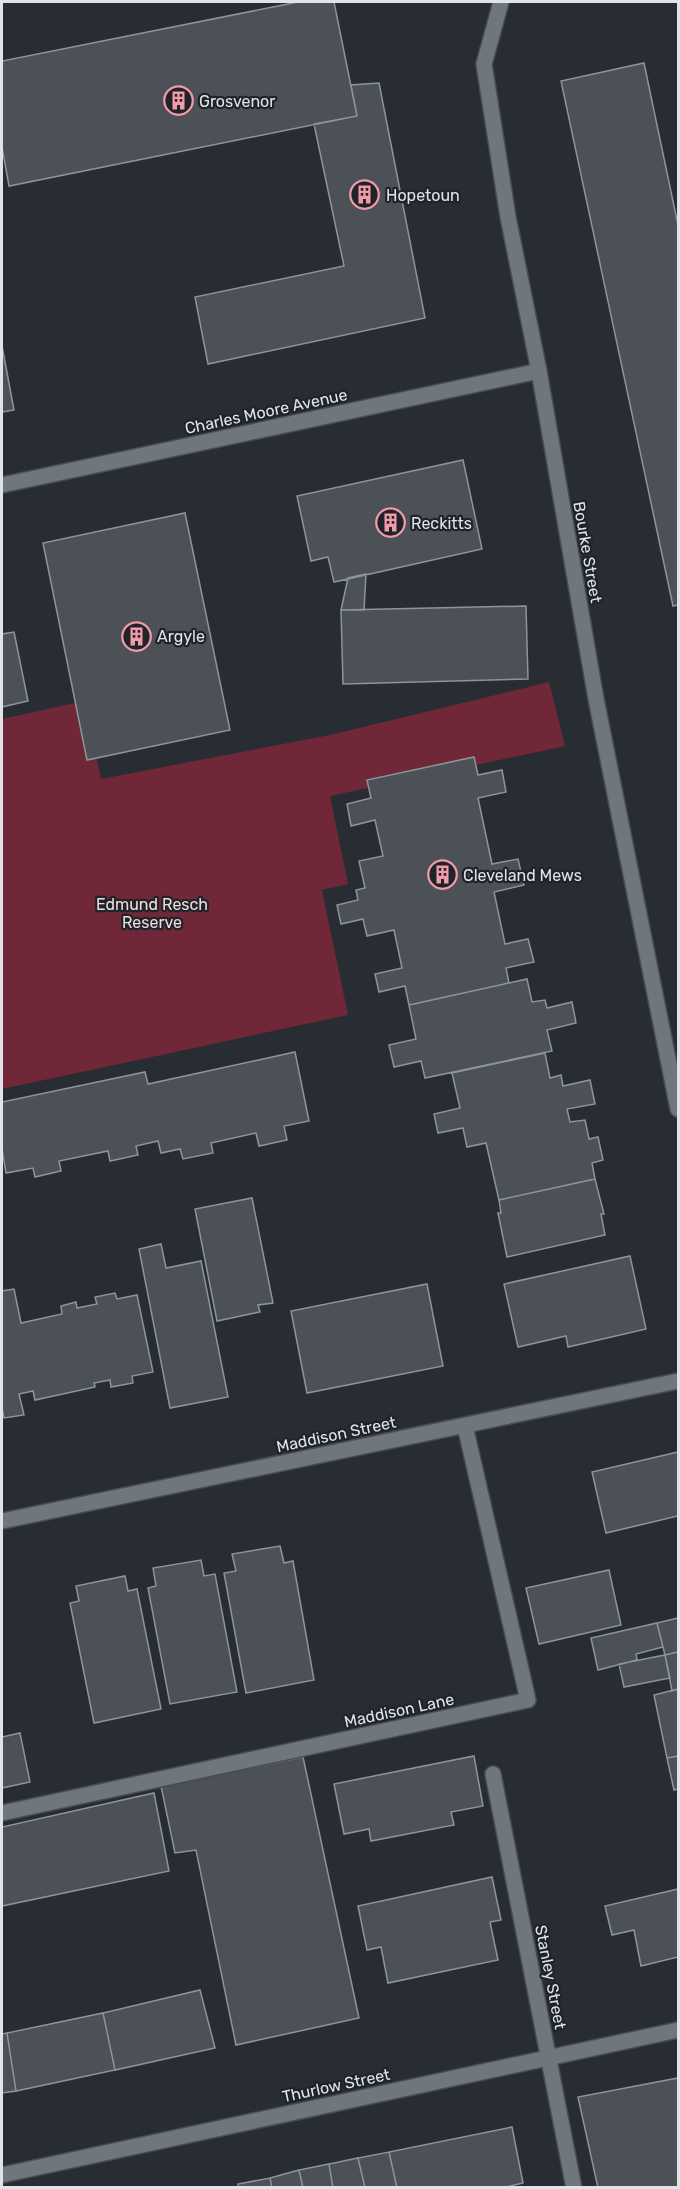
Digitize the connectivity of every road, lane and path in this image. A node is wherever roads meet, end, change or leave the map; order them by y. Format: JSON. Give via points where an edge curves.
{"nodes":[{"id":1,"x":501,"y":2,"type":"edge"},
{"id":2,"x":538,"y":371,"type":"junction"},
{"id":3,"x":2,"y":485,"type":"edge"},
{"id":4,"x":678,"y":1109,"type":"edge"},
{"id":5,"x":678,"y":1381,"type":"edge"},
{"id":6,"x":465,"y":1426,"type":"junction"},
{"id":7,"x":2,"y":1521,"type":"edge"},
{"id":8,"x":493,"y":1774,"type":"dead end"},
{"id":9,"x":2,"y":1813,"type":"edge"},
{"id":10,"x":678,"y":2030,"type":"edge"},
{"id":11,"x":548,"y":2058,"type":"junction"},
{"id":12,"x":2,"y":2175,"type":"edge"},
{"id":13,"x":574,"y":2187,"type":"edge"}],
"edges":[{"from":1,"to":2,"type":"street","name":"Bourke Street","via":[[484,64]]},
{"from":2,"to":3,"type":"street","name":"Charles Moore Avenue"},
{"from":2,"to":4,"type":"street","name":"Bourke Street","via":[[596,699]]},
{"from":5,"to":6,"type":"street","name":"Maddison Street"},
{"from":6,"to":7,"type":"street","name":"Maddison Street"},
{"from":6,"to":9,"type":"street","name":"Maddison Lane","via":[[528,1700]]},
{"from":8,"to":11,"type":"street","name":"Stanley Street"},
{"from":10,"to":11,"type":"street","name":"Thurlow Street"},
{"from":11,"to":12,"type":"street","name":"Thurlow Street"},
{"from":11,"to":13,"type":"street","name":"Stanley Street"}]}
